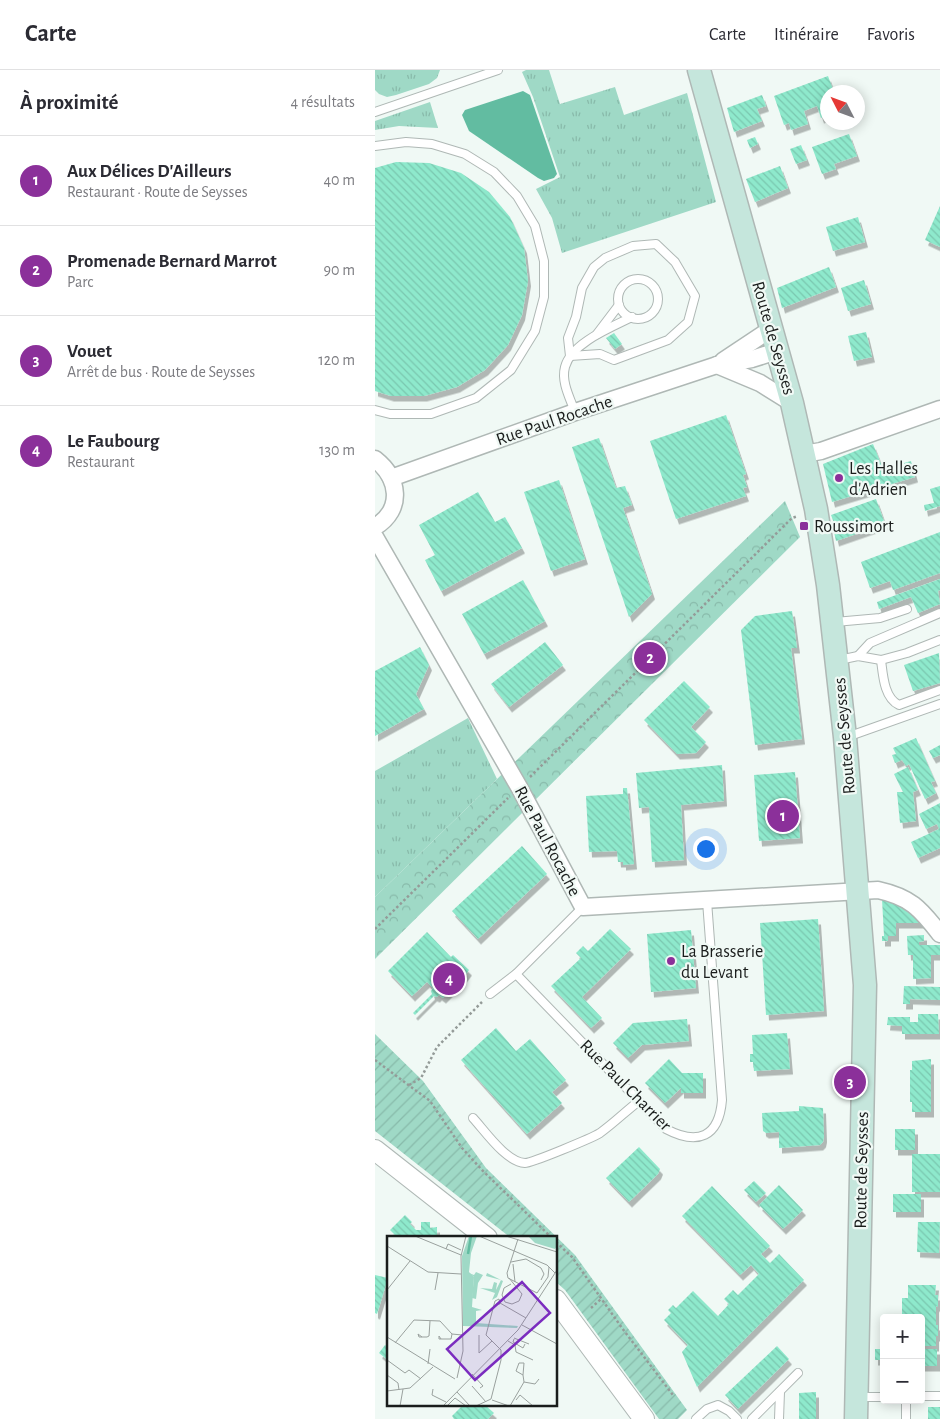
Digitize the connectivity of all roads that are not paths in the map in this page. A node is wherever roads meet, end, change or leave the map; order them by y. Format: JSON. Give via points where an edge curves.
{"nodes":[{"id":1,"x":498,"y":70,"type":"edge"},
{"id":2,"x":699,"y":70,"type":"edge"},
{"id":3,"x":375,"y":112,"type":"edge"},
{"id":4,"x":375,"y":146,"type":"edge"},
{"id":5,"x":619,"y":304,"type":"junction"},
{"id":6,"x":632,"y":317,"type":"junction"},
{"id":7,"x":771,"y":329,"type":"junction"},
{"id":8,"x":596,"y":335,"type":"junction"},
{"id":9,"x":777,"y":351,"type":"junction"},
{"id":10,"x":570,"y":356,"type":"junction"},
{"id":11,"x":717,"y":365,"type":"junction"},
{"id":12,"x":791,"y":403,"type":"junction"},
{"id":13,"x":940,"y":409,"type":"edge"},
{"id":14,"x":375,"y":410,"type":"edge"},
{"id":15,"x":575,"y":412,"type":"junction"},
{"id":16,"x":804,"y":454,"type":"junction"},
{"id":17,"x":375,"y":459,"type":"edge"},
{"id":18,"x":391,"y":478,"type":"junction"},
{"id":19,"x":375,"y":527,"type":"edge"},
{"id":20,"x":375,"y":537,"type":"edge"},
{"id":21,"x":907,"y":609,"type":"dead end"},
{"id":22,"x":940,"y":614,"type":"edge"},
{"id":23,"x":833,"y":623,"type":"junction"},
{"id":24,"x":940,"y":640,"type":"edge"},
{"id":25,"x":848,"y":658,"type":"junction"},
{"id":26,"x":881,"y":660,"type":"junction"},
{"id":27,"x":940,"y":690,"type":"edge"},
{"id":28,"x":940,"y":704,"type":"edge"},
{"id":29,"x":845,"y":737,"type":"junction"},
{"id":30,"x":858,"y":891,"type":"junction"},
{"id":31,"x":707,"y":900,"type":"junction"},
{"id":32,"x":583,"y":907,"type":"junction"},
{"id":33,"x":939,"y":931,"type":"edge"},
{"id":34,"x":516,"y":974,"type":"junction"},
{"id":35,"x":490,"y":994,"type":"road end"},
{"id":36,"x":639,"y":1101,"type":"junction"},
{"id":37,"x":473,"y":1118,"type":"dead end"},
{"id":38,"x":375,"y":1150,"type":"edge"},
{"id":39,"x":484,"y":1236,"type":"edge"},
{"id":40,"x":557,"y":1301,"type":"edge"},
{"id":41,"x":798,"y":1373,"type":"dead end"},
{"id":42,"x":780,"y":1392,"type":"junction"},
{"id":43,"x":925,"y":1396,"type":"edge"},
{"id":44,"x":940,"y":1396,"type":"edge"},
{"id":45,"x":880,"y":1399,"type":"edge"},
{"id":46,"x":906,"y":1404,"type":"edge"},
{"id":47,"x":856,"y":1408,"type":"edge"},
{"id":48,"x":644,"y":1419,"type":"edge"},
{"id":49,"x":696,"y":1419,"type":"edge"},
{"id":50,"x":737,"y":1419,"type":"edge"},
{"id":51,"x":751,"y":1419,"type":"edge"},
{"id":52,"x":779,"y":1419,"type":"edge"},
{"id":53,"x":906,"y":1419,"type":"edge"}],
"edges":[{"from":1,"to":3,"type":"lane"},
{"from":2,"to":7,"type":"main road","name":"Route de Seysses"},
{"from":4,"to":14,"type":"lane","via":[[406,142],[432,144],[465,154],[494,172],[517,196],[535,226],[544,261],[544,297],[535,331],[511,370],[476,398],[431,414],[390,414]]},
{"from":5,"to":6,"type":"lane","via":[[622,311]]},
{"from":5,"to":6,"type":"lane","via":[[619,291],[628,281],[642,279],[653,286],[657,299],[652,312],[640,318]]},
{"from":5,"to":8,"type":"lane"},
{"from":6,"to":8,"type":"lane"},
{"from":7,"to":9,"type":"main road","name":"Route de Seysses"},
{"from":7,"to":11,"type":"street","name":"Rue Paul Rocache"},
{"from":8,"to":10,"type":"lane"},
{"from":9,"to":11,"type":"street","name":"Rue Paul Rocache"},
{"from":9,"to":12,"type":"main road","name":"Route de Seysses"},
{"from":10,"to":10,"type":"lane","via":[[600,354],[614,360],[668,340],[688,322],[695,296],[675,262],[656,244],[633,246],[605,258],[594,267],[582,288],[568,338]]},
{"from":10,"to":15,"type":"lane","via":[[564,380]]},
{"from":11,"to":12,"type":"street","via":[[759,382]]},
{"from":11,"to":15,"type":"street","name":"Rue Paul Rocache"},
{"from":12,"to":16,"type":"main road","name":"Route de Seysses"},
{"from":13,"to":16,"type":"street"},
{"from":15,"to":18,"type":"street","name":"Rue Paul Rocache"},
{"from":16,"to":23,"type":"main road","name":"Route de Seysses","via":[[823,545]]},
{"from":17,"to":18,"type":"street"},
{"from":18,"to":19,"type":"street","via":[[395,498],[391,512]]},
{"from":20,"to":32,"type":"street","name":"Rue Paul Rocache","via":[[519,787]]},
{"from":21,"to":23,"type":"lane","via":[[880,618]]},
{"from":22,"to":25,"type":"lane","via":[[870,643]]},
{"from":23,"to":25,"type":"main road","name":"Route de Seysses"},
{"from":24,"to":26,"type":"lane"},
{"from":25,"to":26,"type":"lane"},
{"from":25,"to":29,"type":"main road","name":"Route de Seysses"},
{"from":26,"to":27,"type":"lane","via":[[886,689],[893,703],[899,706]]},
{"from":28,"to":29,"type":"lane"},
{"from":29,"to":30,"type":"main road","name":"Route de Seysses"},
{"from":30,"to":31,"type":"street","name":"Rue Paul Rocache"},
{"from":30,"to":33,"type":"street","name":"Rue Paul Rocache","via":[[877,890],[903,897]]},
{"from":30,"to":47,"type":"main road","name":"Route de Seysses","via":[[865,985]]},
{"from":31,"to":32,"type":"street","name":"Rue Paul Rocache"},
{"from":31,"to":36,"type":"lane","name":"Rue Paul Charrier","via":[[721,1113],[706,1134],[693,1139],[680,1137],[666,1129]]},
{"from":32,"to":34,"type":"lane"},
{"from":34,"to":35,"type":"lane"},
{"from":34,"to":36,"type":"lane","name":"Rue Paul Charrier"},
{"from":36,"to":37,"type":"lane","via":[[599,1134],[525,1163],[501,1150]]},
{"from":38,"to":39,"type":"street"},
{"from":40,"to":48,"type":"street"},
{"from":41,"to":42,"type":"lane"},
{"from":42,"to":51,"type":"lane"},
{"from":42,"to":52,"type":"lane"},
{"from":43,"to":44,"type":"lane"},
{"from":45,"to":47,"type":"lane"},
{"from":46,"to":53,"type":"lane"},
{"from":49,"to":50,"type":"lane","via":[[707,1409],[718,1405]]}]}
